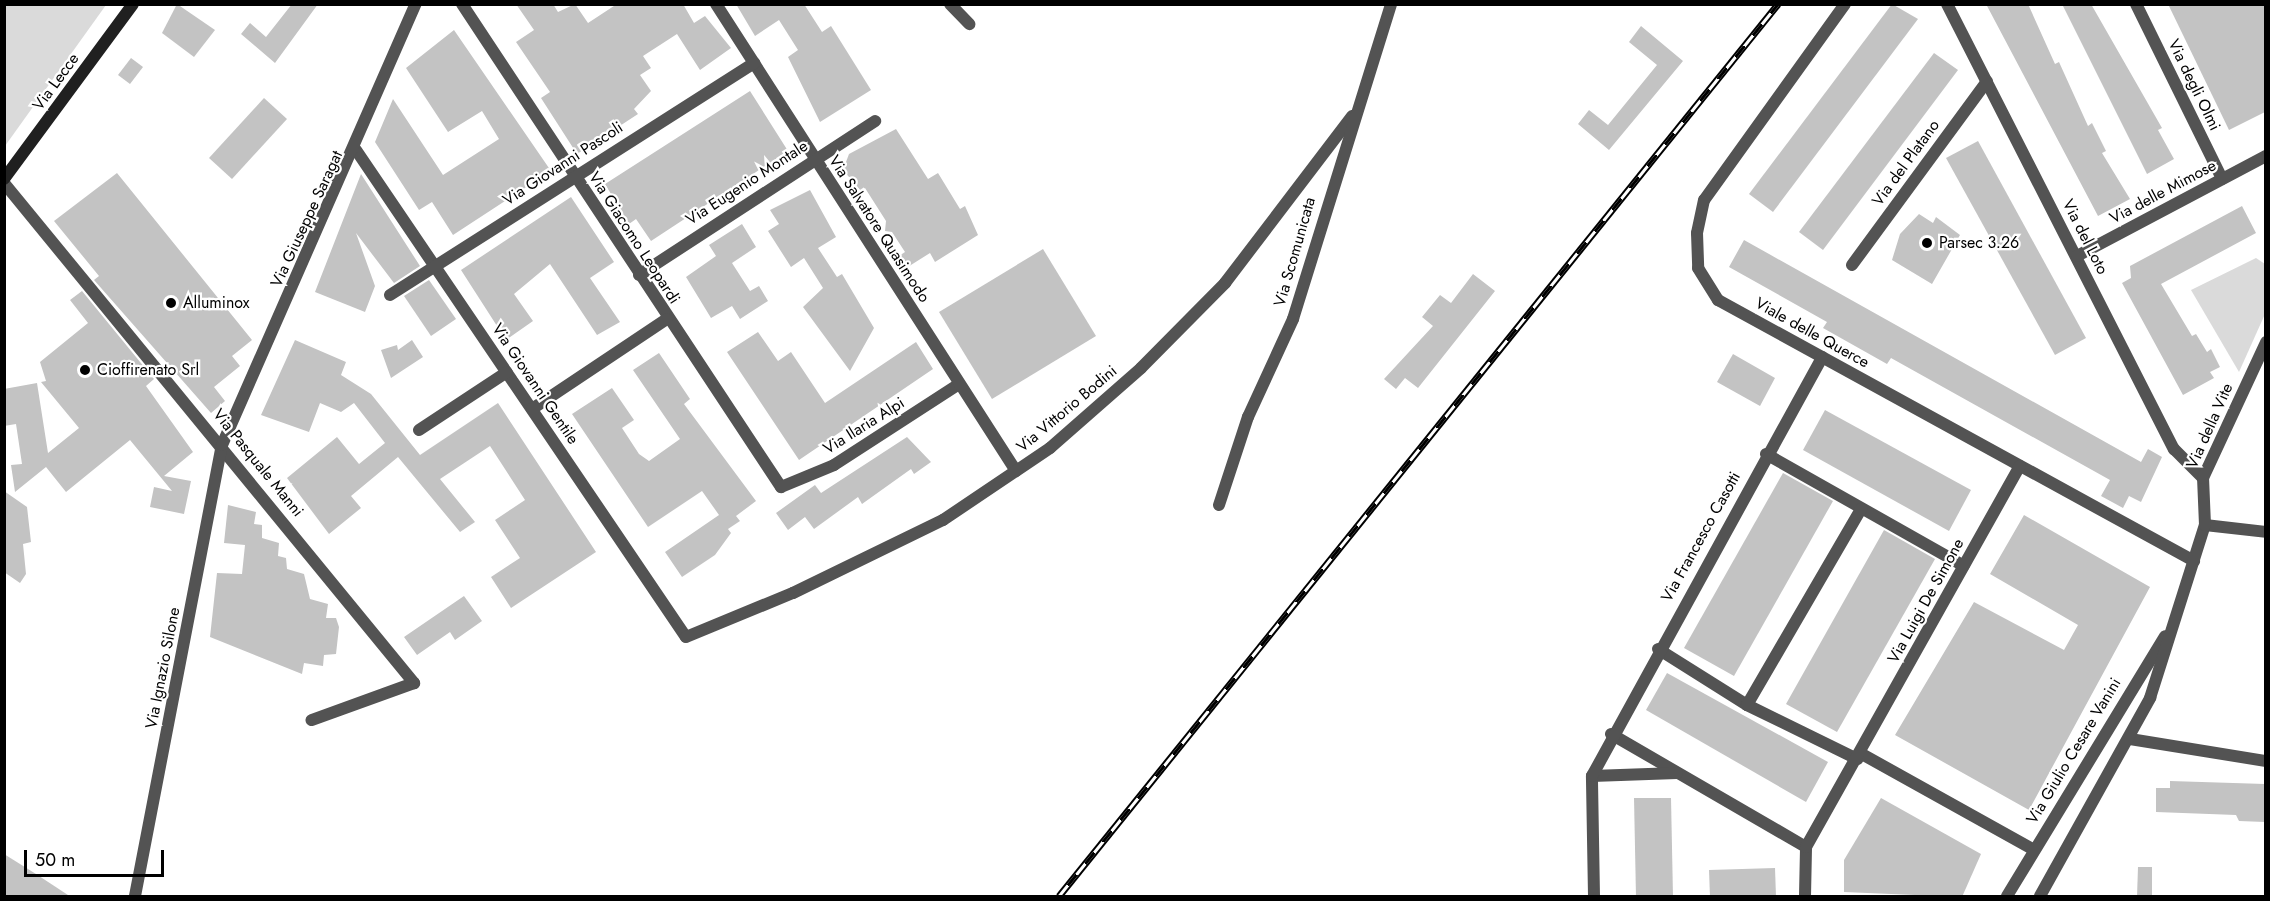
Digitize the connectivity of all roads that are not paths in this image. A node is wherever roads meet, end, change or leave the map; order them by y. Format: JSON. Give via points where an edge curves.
{"nodes":[{"id":1,"x":133,"y":4,"type":"edge"},
{"id":2,"x":416,"y":4,"type":"edge"},
{"id":3,"x":462,"y":4,"type":"edge"},
{"id":4,"x":716,"y":4,"type":"edge"},
{"id":5,"x":950,"y":4,"type":"edge"},
{"id":6,"x":1391,"y":4,"type":"edge"},
{"id":7,"x":1845,"y":4,"type":"edge"},
{"id":8,"x":1947,"y":4,"type":"edge"},
{"id":9,"x":2136,"y":4,"type":"edge"},
{"id":10,"x":969,"y":24,"type":"dead end"},
{"id":11,"x":754,"y":63,"type":"junction"},
{"id":12,"x":1987,"y":81,"type":"junction"},
{"id":13,"x":1353,"y":116,"type":"junction"},
{"id":14,"x":875,"y":121,"type":"dead end"},
{"id":15,"x":356,"y":150,"type":"junction"},
{"id":16,"x":2265,"y":156,"type":"edge"},
{"id":17,"x":814,"y":159,"type":"junction"},
{"id":18,"x":574,"y":176,"type":"junction"},
{"id":19,"x":2222,"y":179,"type":"junction"},
{"id":20,"x":4,"y":181,"type":"edge"},
{"id":21,"x":2077,"y":256,"type":"junction"},
{"id":22,"x":1852,"y":265,"type":"dead end"},
{"id":23,"x":436,"y":268,"type":"junction"},
{"id":24,"x":639,"y":275,"type":"junction"},
{"id":25,"x":390,"y":295,"type":"dead end"},
{"id":26,"x":667,"y":319,"type":"junction"},
{"id":27,"x":2265,"y":342,"type":"edge"},
{"id":28,"x":1822,"y":357,"type":"junction"},
{"id":29,"x":507,"y":372,"type":"junction"},
{"id":30,"x":959,"y":384,"type":"junction"},
{"id":31,"x":532,"y":409,"type":"junction"},
{"id":32,"x":419,"y":430,"type":"dead end"},
{"id":33,"x":222,"y":445,"type":"junction"},
{"id":34,"x":1766,"y":454,"type":"junction"},
{"id":35,"x":2019,"y":466,"type":"junction"},
{"id":36,"x":1016,"y":471,"type":"junction"},
{"id":37,"x":2203,"y":478,"type":"junction"},
{"id":38,"x":782,"y":487,"type":"joint"},
{"id":39,"x":1219,"y":505,"type":"dead end"},
{"id":40,"x":1861,"y":509,"type":"junction"},
{"id":41,"x":2205,"y":525,"type":"junction"},
{"id":42,"x":2265,"y":532,"type":"edge"},
{"id":43,"x":2194,"y":561,"type":"junction"},
{"id":44,"x":1964,"y":566,"type":"junction"},
{"id":45,"x":2173,"y":625,"type":"junction"},
{"id":46,"x":686,"y":637,"type":"joint"},
{"id":47,"x":1658,"y":649,"type":"junction"},
{"id":48,"x":1747,"y":705,"type":"junction"},
{"id":49,"x":312,"y":720,"type":"dead end"},
{"id":50,"x":1611,"y":734,"type":"junction"},
{"id":51,"x":2130,"y":740,"type":"junction"},
{"id":52,"x":1859,"y":756,"type":"junction"},
{"id":53,"x":2265,"y":761,"type":"edge"},
{"id":54,"x":1678,"y":772,"type":"junction"},
{"id":55,"x":1592,"y":776,"type":"junction"},
{"id":56,"x":1806,"y":847,"type":"junction"},
{"id":57,"x":2034,"y":850,"type":"junction"},
{"id":58,"x":135,"y":897,"type":"edge"},
{"id":59,"x":1594,"y":897,"type":"edge"},
{"id":60,"x":1805,"y":897,"type":"edge"},
{"id":61,"x":2007,"y":897,"type":"edge"},
{"id":62,"x":2040,"y":897,"type":"edge"}],
"edges":[{"from":1,"to":20,"type":"main road","name":"Via Lecce"},
{"from":2,"to":15,"type":"street","name":"Via Giuseppe Saragat"},
{"from":3,"to":18,"type":"street","name":"Via Giacomo Leopardi"},
{"from":4,"to":11,"type":"street","name":"Via Salvatore Quasimodo"},
{"from":5,"to":10,"type":"street"},
{"from":6,"to":13,"type":"street","name":"Via Scomunicata"},
{"from":7,"to":28,"type":"street","name":"Viale delle Querce","via":[[1704,200],[1697,233],[1698,268],[1718,300]]},
{"from":8,"to":12,"type":"street","name":"Via del Loto"},
{"from":9,"to":19,"type":"street","name":"Via degli Olmi"},
{"from":11,"to":17,"type":"street","name":"Via Salvatore Quasimodo"},
{"from":11,"to":18,"type":"street","name":"Via Giovanni Pascoli"},
{"from":12,"to":21,"type":"street","name":"Via del Loto"},
{"from":12,"to":22,"type":"street","name":"Via del Platano"},
{"from":13,"to":36,"type":"street","name":"Via Vittorio Bodini","via":[[1225,283],[1141,368]]},
{"from":13,"to":39,"type":"street","name":"Via Scomunicata","via":[[1293,319],[1248,417]]},
{"from":14,"to":17,"type":"street","name":"Via Eugenio Montale"},
{"from":15,"to":23,"type":"street","name":"Via Giovanni Gentile"},
{"from":15,"to":33,"type":"street","name":"Via Giuseppe Saragat"},
{"from":16,"to":19,"type":"street","name":"Via delle Mimose"},
{"from":17,"to":24,"type":"street","name":"Via Eugenio Montale"},
{"from":17,"to":30,"type":"street","name":"Via Salvatore Quasimodo"},
{"from":18,"to":23,"type":"street","name":"Via Giovanni Pascoli"},
{"from":18,"to":24,"type":"street","name":"Via Giacomo Leopardi"},
{"from":19,"to":21,"type":"street","name":"Via delle Mimose"},
{"from":20,"to":33,"type":"street","name":"Via Pasquale Manni"},
{"from":21,"to":37,"type":"street","name":"Via del Loto","via":[[2174,449]]},
{"from":23,"to":25,"type":"street","name":"Via Giovanni Pascoli"},
{"from":23,"to":29,"type":"street","name":"Via Giovanni Gentile"},
{"from":24,"to":26,"type":"street","name":"Via Giacomo Leopardi"},
{"from":26,"to":31,"type":"street"},
{"from":26,"to":38,"type":"street","name":"Via Giacomo Leopardi"},
{"from":27,"to":37,"type":"street","name":"Via della Vite"},
{"from":28,"to":34,"type":"street","name":"Via Francesco Casotti"},
{"from":28,"to":35,"type":"street","name":"Viale delle Querce"},
{"from":29,"to":31,"type":"street","name":"Via Giovanni Gentile"},
{"from":29,"to":32,"type":"street"},
{"from":30,"to":36,"type":"street","name":"Via Salvatore Quasimodo"},
{"from":30,"to":38,"type":"street","name":"Via Ilaria Alpi","via":[[834,465]]},
{"from":31,"to":46,"type":"street","name":"Via Giovanni Gentile"},
{"from":33,"to":49,"type":"street","name":"Via Pasquale Manni","via":[[414,682]]},
{"from":33,"to":58,"type":"street","name":"Via Ignazio Silone"},
{"from":34,"to":40,"type":"street"},
{"from":34,"to":47,"type":"street","name":"Via Francesco Casotti"},
{"from":35,"to":43,"type":"street","name":"Viale delle Querce"},
{"from":35,"to":44,"type":"street","name":"Via Luigi De Simone"},
{"from":36,"to":46,"type":"street","name":"Via Vittorio Bodini","via":[[943,520],[793,593]]},
{"from":37,"to":41,"type":"street","name":"Via della Vite"},
{"from":40,"to":44,"type":"street"},
{"from":40,"to":48,"type":"street"},
{"from":41,"to":42,"type":"street"},
{"from":41,"to":43,"type":"street","name":"Via della Vite"},
{"from":43,"to":45,"type":"street","name":"Via della Vite"},
{"from":44,"to":52,"type":"street","name":"Via Luigi De Simone"},
{"from":45,"to":51,"type":"street"},
{"from":45,"to":57,"type":"street","name":"Via Giulio Cesare Vanini"},
{"from":47,"to":48,"type":"street"},
{"from":47,"to":50,"type":"street","name":"Via Francesco Casotti"},
{"from":48,"to":52,"type":"street"},
{"from":50,"to":54,"type":"street"},
{"from":50,"to":55,"type":"street","name":"Via Francesco Casotti"},
{"from":51,"to":53,"type":"street"},
{"from":51,"to":62,"type":"street"},
{"from":52,"to":56,"type":"street","name":"Via Luigi De Simone"},
{"from":52,"to":57,"type":"street"},
{"from":54,"to":55,"type":"street"},
{"from":54,"to":56,"type":"street"},
{"from":55,"to":59,"type":"street","name":"Via Francesco Casotti"},
{"from":56,"to":60,"type":"street","name":"Via Luigi De Simone"},
{"from":57,"to":61,"type":"street","name":"Via Giulio Cesare Vanini"}]}
